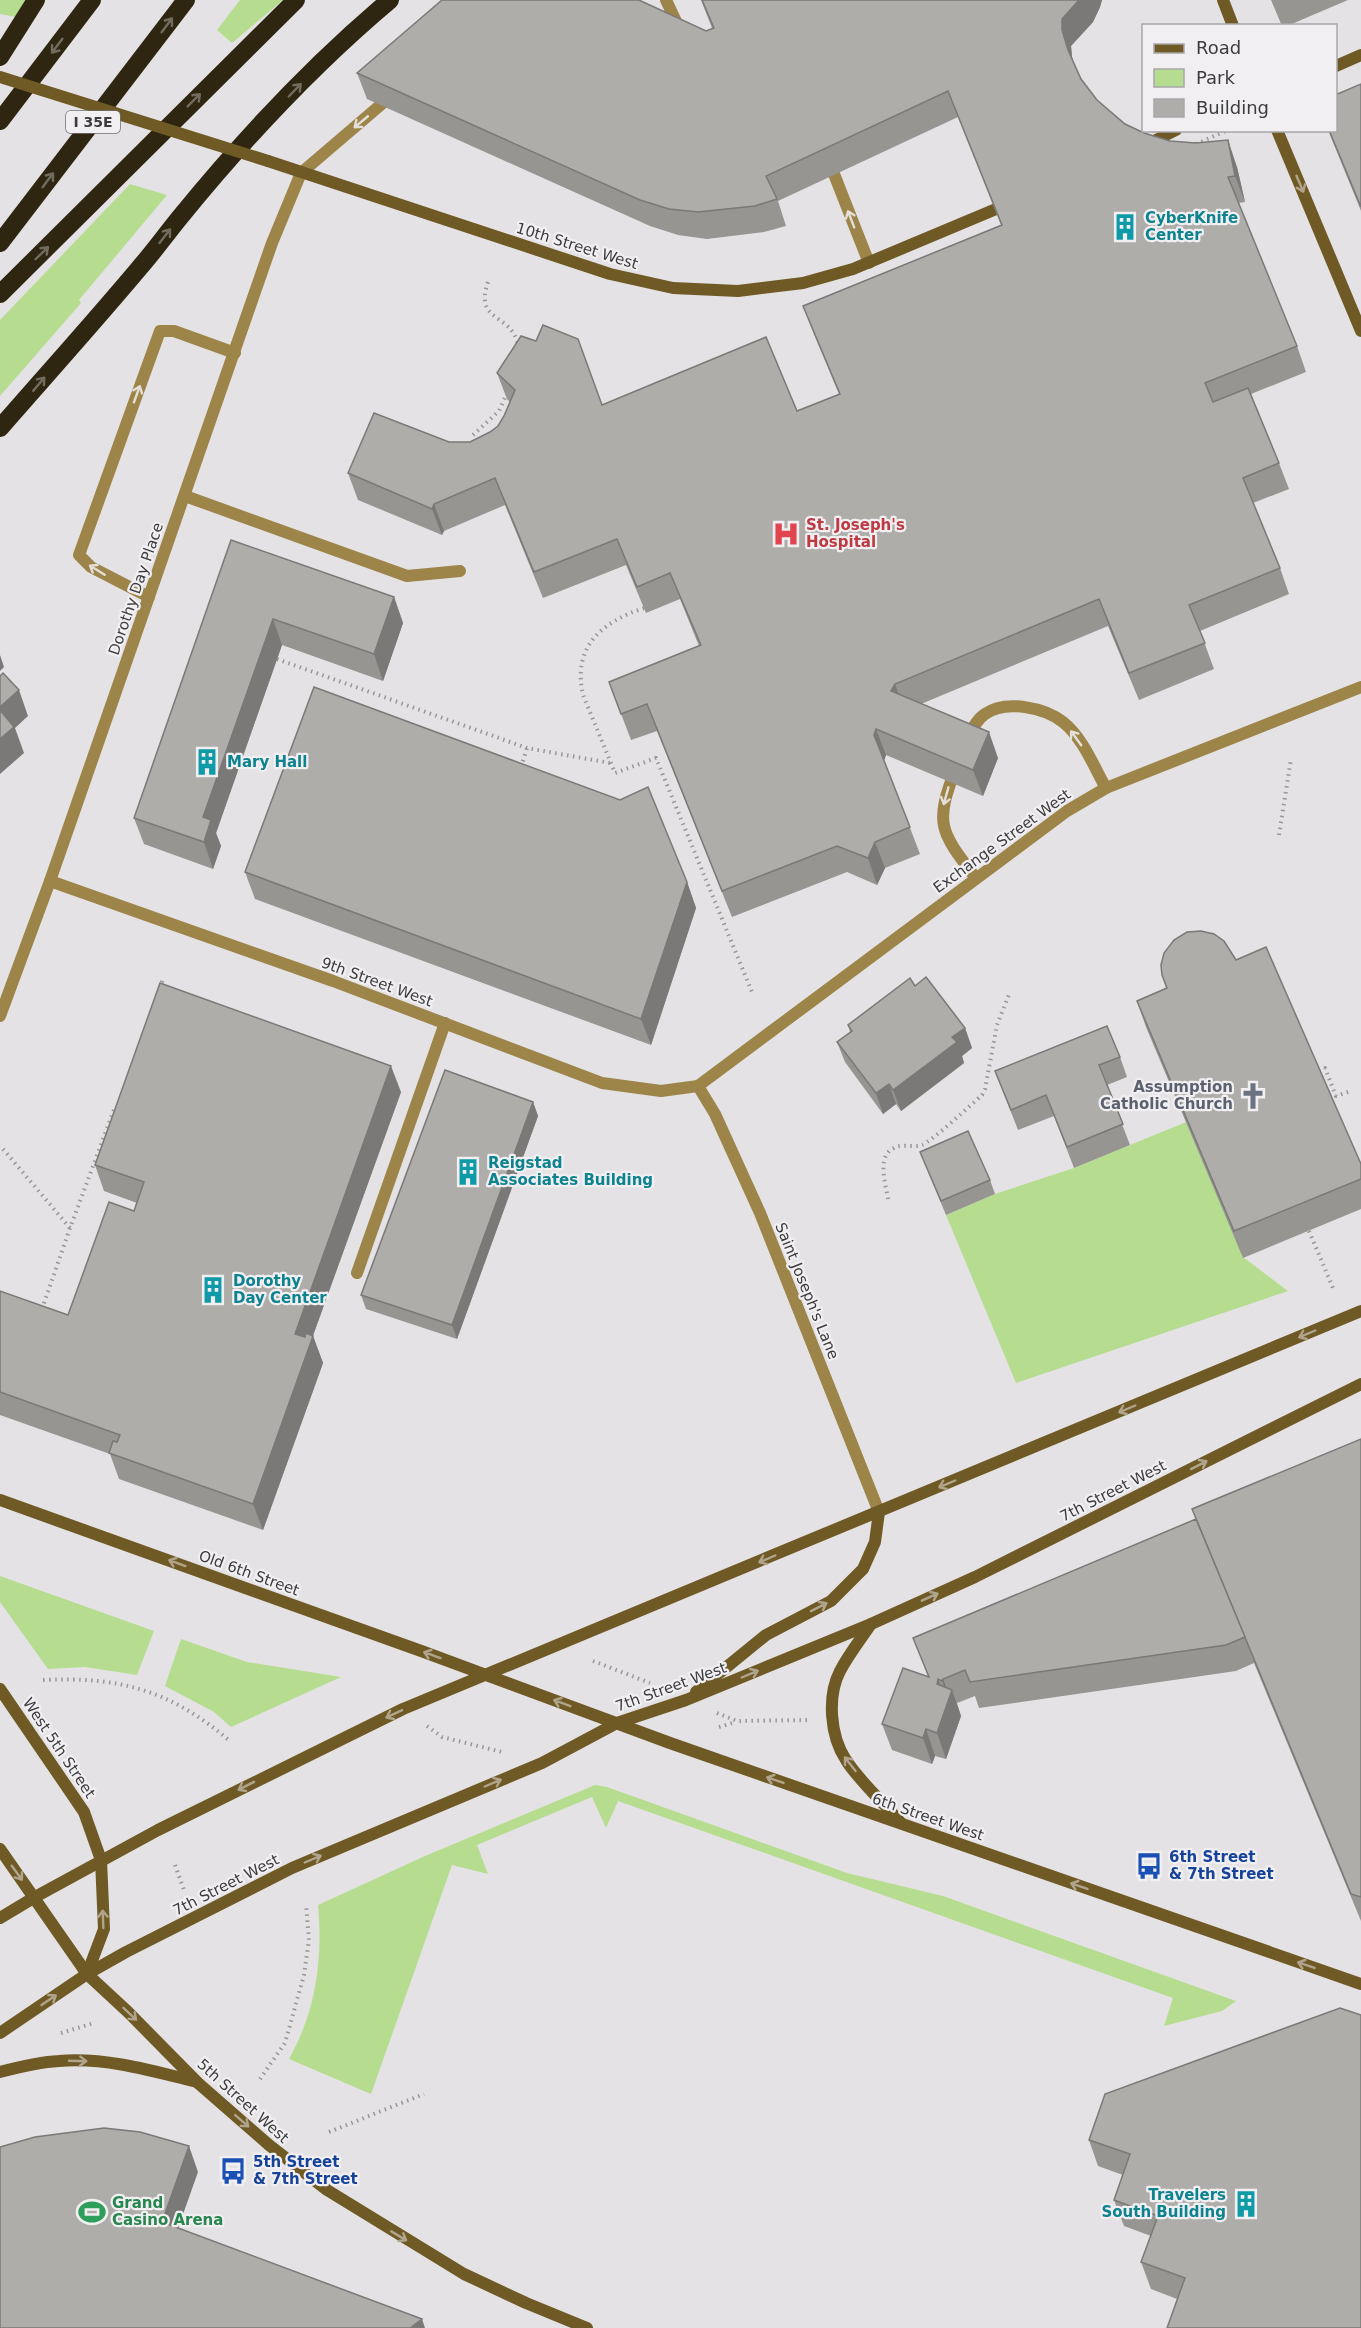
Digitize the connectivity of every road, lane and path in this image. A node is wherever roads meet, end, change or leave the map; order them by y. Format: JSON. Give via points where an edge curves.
{"nodes":[{"id":1,"x":36,"y":0,"type":"edge"},
{"id":2,"x":92,"y":0,"type":"edge"},
{"id":3,"x":186,"y":0,"type":"edge"},
{"id":4,"x":296,"y":0,"type":"edge"},
{"id":5,"x":390,"y":0,"type":"edge"},
{"id":6,"x":666,"y":0,"type":"edge"},
{"id":7,"x":1223,"y":0,"type":"edge"},
{"id":8,"x":1232,"y":24,"type":"edge"},
{"id":9,"x":688,"y":45,"type":"edge"},
{"id":10,"x":1361,"y":55,"type":"edge"},
{"id":11,"x":0,"y":57,"type":"edge"},
{"id":12,"x":1337,"y":65,"type":"edge"},
{"id":13,"x":0,"y":76,"type":"edge"},
{"id":14,"x":398,"y":91,"type":"edge"},
{"id":15,"x":0,"y":122,"type":"edge"},
{"id":16,"x":1172,"y":132,"type":"edge"},
{"id":17,"x":1223,"y":132,"type":"edge"},
{"id":18,"x":1278,"y":132,"type":"edge"},
{"id":19,"x":1195,"y":144,"type":"edge"},
{"id":20,"x":1134,"y":150,"type":"edge"},
{"id":21,"x":301,"y":173,"type":"junction"},
{"id":22,"x":834,"y":174,"type":"edge"},
{"id":23,"x":1017,"y":200,"type":"edge"},
{"id":24,"x":0,"y":243,"type":"edge"},
{"id":25,"x":868,"y":263,"type":"junction"},
{"id":26,"x":488,"y":282,"type":"dead end"},
{"id":27,"x":0,"y":294,"type":"edge"},
{"id":28,"x":1361,"y":331,"type":"edge"},
{"id":29,"x":235,"y":352,"type":"junction"},
{"id":30,"x":520,"y":353,"type":"edge"},
{"id":31,"x":510,"y":385,"type":"edge"},
{"id":32,"x":0,"y":428,"type":"edge"},
{"id":33,"x":473,"y":435,"type":"dead end"},
{"id":34,"x":185,"y":496,"type":"junction"},
{"id":35,"x":460,"y":571,"type":"dead end"},
{"id":36,"x":149,"y":597,"type":"junction"},
{"id":37,"x":644,"y":608,"type":"edge"},
{"id":38,"x":277,"y":659,"type":"dead end"},
{"id":39,"x":1361,"y":687,"type":"edge"},
{"id":40,"x":527,"y":748,"type":"junction"},
{"id":41,"x":1291,"y":759,"type":"dead end"},
{"id":42,"x":611,"y":764,"type":"junction"},
{"id":43,"x":518,"y":774,"type":"edge"},
{"id":44,"x":1106,"y":788,"type":"junction"},
{"id":45,"x":1279,"y":835,"type":"dead end"},
{"id":46,"x":975,"y":877,"type":"junction"},
{"id":47,"x":50,"y":880,"type":"junction"},
{"id":48,"x":163,"y":979,"type":"dead end"},
{"id":49,"x":159,"y":990,"type":"edge"},
{"id":50,"x":752,"y":992,"type":"dead end"},
{"id":51,"x":1010,"y":992,"type":"dead end"},
{"id":52,"x":0,"y":1016,"type":"edge"},
{"id":53,"x":445,"y":1023,"type":"junction"},
{"id":54,"x":1319,"y":1071,"type":"edge"},
{"id":55,"x":698,"y":1086,"type":"junction"},
{"id":56,"x":1351,"y":1091,"type":"dead end"},
{"id":57,"x":119,"y":1098,"type":"edge"},
{"id":58,"x":3,"y":1149,"type":"dead end"},
{"id":59,"x":888,"y":1199,"type":"dead end"},
{"id":60,"x":70,"y":1228,"type":"junction"},
{"id":61,"x":1309,"y":1231,"type":"edge"},
{"id":62,"x":357,"y":1273,"type":"dead end"},
{"id":63,"x":1334,"y":1288,"type":"dead end"},
{"id":64,"x":32,"y":1306,"type":"edge"},
{"id":65,"x":1361,"y":1311,"type":"edge"},
{"id":66,"x":1361,"y":1384,"type":"edge"},
{"id":67,"x":0,"y":1500,"type":"edge"},
{"id":68,"x":879,"y":1512,"type":"junction"},
{"id":69,"x":871,"y":1624,"type":"junction"},
{"id":70,"x":592,"y":1661,"type":"dead end"},
{"id":71,"x":487,"y":1675,"type":"junction"},
{"id":72,"x":43,"y":1680,"type":"dead end"},
{"id":73,"x":650,"y":1683,"type":"dead end"},
{"id":74,"x":0,"y":1689,"type":"edge"},
{"id":75,"x":686,"y":1700,"type":"junction"},
{"id":76,"x":716,"y":1713,"type":"dead end"},
{"id":77,"x":818,"y":1720,"type":"dead end"},
{"id":78,"x":737,"y":1721,"type":"junction"},
{"id":79,"x":617,"y":1723,"type":"junction"},
{"id":80,"x":427,"y":1726,"type":"dead end"},
{"id":81,"x":719,"y":1727,"type":"dead end"},
{"id":82,"x":231,"y":1742,"type":"dead end"},
{"id":83,"x":508,"y":1754,"type":"dead end"},
{"id":84,"x":902,"y":1824,"type":"junction"},
{"id":85,"x":0,"y":1849,"type":"edge"},
{"id":86,"x":101,"y":1860,"type":"junction"},
{"id":87,"x":175,"y":1865,"type":"dead end"},
{"id":88,"x":184,"y":1890,"type":"dead end"},
{"id":89,"x":35,"y":1897,"type":"junction"},
{"id":90,"x":306,"y":1905,"type":"dead end"},
{"id":91,"x":0,"y":1918,"type":"edge"},
{"id":92,"x":87,"y":1974,"type":"junction"},
{"id":93,"x":1361,"y":1984,"type":"edge"},
{"id":94,"x":94,"y":2023,"type":"dead end"},
{"id":95,"x":56,"y":2025,"type":"dead end"},
{"id":96,"x":0,"y":2033,"type":"edge"},
{"id":97,"x":61,"y":2033,"type":"junction"},
{"id":98,"x":60,"y":2040,"type":"dead end"},
{"id":99,"x":0,"y":2072,"type":"edge"},
{"id":100,"x":260,"y":2079,"type":"dead end"},
{"id":101,"x":198,"y":2083,"type":"junction"},
{"id":102,"x":424,"y":2094,"type":"dead end"},
{"id":103,"x":329,"y":2132,"type":"dead end"},
{"id":104,"x":587,"y":2328,"type":"edge"}],
"edges":[{"from":1,"to":11,"type":"highway"},
{"from":2,"to":15,"type":"highway","one_way":true},
{"from":24,"to":3,"type":"highway","number":"I 35E","one_way":true},
{"from":27,"to":4,"type":"highway","one_way":true},
{"from":32,"to":5,"type":"highway","one_way":true,"via":[[237,151],[318,66]]},
{"from":6,"to":9,"type":"street"},
{"from":7,"to":8,"type":"main road"},
{"from":10,"to":12,"type":"main road"},
{"from":13,"to":21,"type":"main road","name":"10th Street West","bridge":true},
{"from":14,"to":21,"type":"street","one_way":true},
{"from":16,"to":20,"type":"main road"},
{"from":17,"to":19,"type":"path"},
{"from":18,"to":28,"type":"main road","one_way":true},
{"from":21,"to":25,"type":"main road","name":"10th Street West","via":[[609,274],[674,288],[738,291],[803,283]]},
{"from":21,"to":29,"type":"street","name":"Dorothy Day Place"},
{"from":25,"to":22,"type":"street","one_way":true},
{"from":23,"to":25,"type":"main road","name":"10th Street West"},
{"from":26,"to":30,"type":"path","via":[[483,297],[485,306],[515,333]]},
{"from":29,"to":34,"type":"street","name":"Dorothy Day Place"},
{"from":36,"to":29,"type":"street","one_way":true,"via":[[91,567],[79,555],[160,331],[174,331]]},
{"from":31,"to":33,"type":"path","via":[[499,411]]},
{"from":34,"to":35,"type":"street","via":[[406,576]]},
{"from":34,"to":36,"type":"street","name":"Dorothy Day Place"},
{"from":36,"to":47,"type":"street","name":"Dorothy Day Place"},
{"from":37,"to":42,"type":"path","via":[[624,615],[598,633],[589,645],[581,670],[583,695]]},
{"from":38,"to":40,"type":"path"},
{"from":39,"to":44,"type":"street","name":"Exchange Street West"},
{"from":40,"to":42,"type":"path"},
{"from":40,"to":43,"type":"path"},
{"from":41,"to":45,"type":"path"},
{"from":42,"to":50,"type":"path","via":[[615,773],[656,758]]},
{"from":44,"to":46,"type":"street","name":"Exchange Street West"},
{"from":44,"to":46,"type":"street","one_way":true,"via":[[1074,733],[1063,722],[1035,709],[1003,708],[984,714],[961,755],[943,807],[949,843]]},
{"from":46,"to":55,"type":"street","name":"Exchange Street West"},
{"from":47,"to":52,"type":"street","name":"Dorothy Day Place"},
{"from":47,"to":53,"type":"street","name":"9th Street West"},
{"from":48,"to":49,"type":"path"},
{"from":51,"to":59,"type":"path","via":[[997,1025],[982,1095],[922,1145],[888,1152],[884,1171]]},
{"from":53,"to":55,"type":"street","name":"9th Street West","via":[[602,1083],[662,1091]]},
{"from":53,"to":62,"type":"street"},
{"from":54,"to":56,"type":"path","via":[[1325,1068],[1336,1096]]},
{"from":55,"to":68,"type":"street","name":"Saint Joseph's Lane","via":[[760,1212]]},
{"from":57,"to":60,"type":"path"},
{"from":58,"to":60,"type":"path"},
{"from":60,"to":64,"type":"path","via":[[42,1310]]},
{"from":61,"to":63,"type":"path"},
{"from":65,"to":68,"type":"main road","one_way":true},
{"from":69,"to":66,"type":"main road","name":"7th Street West","one_way":true},
{"from":71,"to":67,"type":"main road","name":"Old 6th Street","one_way":true},
{"from":68,"to":71,"type":"main road","one_way":true},
{"from":75,"to":68,"type":"main road","one_way":true,"via":[[766,1635],[831,1601],[863,1569],[875,1542]]},
{"from":75,"to":69,"type":"main road","name":"7th Street West","one_way":true},
{"from":84,"to":69,"type":"main road","one_way":true,"via":[[846,1761],[837,1743],[833,1719],[832,1696],[840,1672]]},
{"from":70,"to":73,"type":"path"},
{"from":79,"to":71,"type":"main road","name":"6th Street West","one_way":true},
{"from":71,"to":86,"type":"main road","one_way":true,"via":[[309,1754]]},
{"from":72,"to":82,"type":"path","via":[[81,1678],[152,1692],[207,1721]]},
{"from":74,"to":86,"type":"main road","name":"West 5th Street","via":[[84,1812]]},
{"from":75,"to":79,"type":"main road","name":"7th Street West"},
{"from":76,"to":78,"type":"path"},
{"from":77,"to":78,"type":"path"},
{"from":78,"to":81,"type":"path"},
{"from":84,"to":79,"type":"main road","name":"6th Street West","one_way":true},
{"from":92,"to":79,"type":"main road","name":"7th Street West","one_way":true,"via":[[292,1868],[542,1763]]},
{"from":80,"to":83,"type":"path","via":[[442,1737]]},
{"from":93,"to":84,"type":"main road","name":"6th Street West","one_way":true},
{"from":85,"to":89,"type":"main road","one_way":true},
{"from":86,"to":89,"type":"main road"},
{"from":92,"to":86,"type":"main road","name":"West 5th Street","one_way":true,"via":[[104,1929]]},
{"from":87,"to":88,"type":"path"},
{"from":89,"to":91,"type":"main road"},
{"from":89,"to":92,"type":"main road"},
{"from":90,"to":100,"type":"path","via":[[309,1940],[304,1975],[285,2043]]},
{"from":96,"to":92,"type":"main road","name":"7th Street West","one_way":true},
{"from":92,"to":101,"type":"main road","name":"5th Street West","one_way":true},
{"from":94,"to":97,"type":"path"},
{"from":95,"to":97,"type":"path"},
{"from":97,"to":98,"type":"path"},
{"from":99,"to":101,"type":"main road","one_way":true,"via":[[60,2061],[94,2062],[142,2068]]},
{"from":101,"to":104,"type":"main road","name":"5th Street West","one_way":true,"via":[[327,2190],[398,2236],[464,2274]]},
{"from":102,"to":103,"type":"path"}]}
